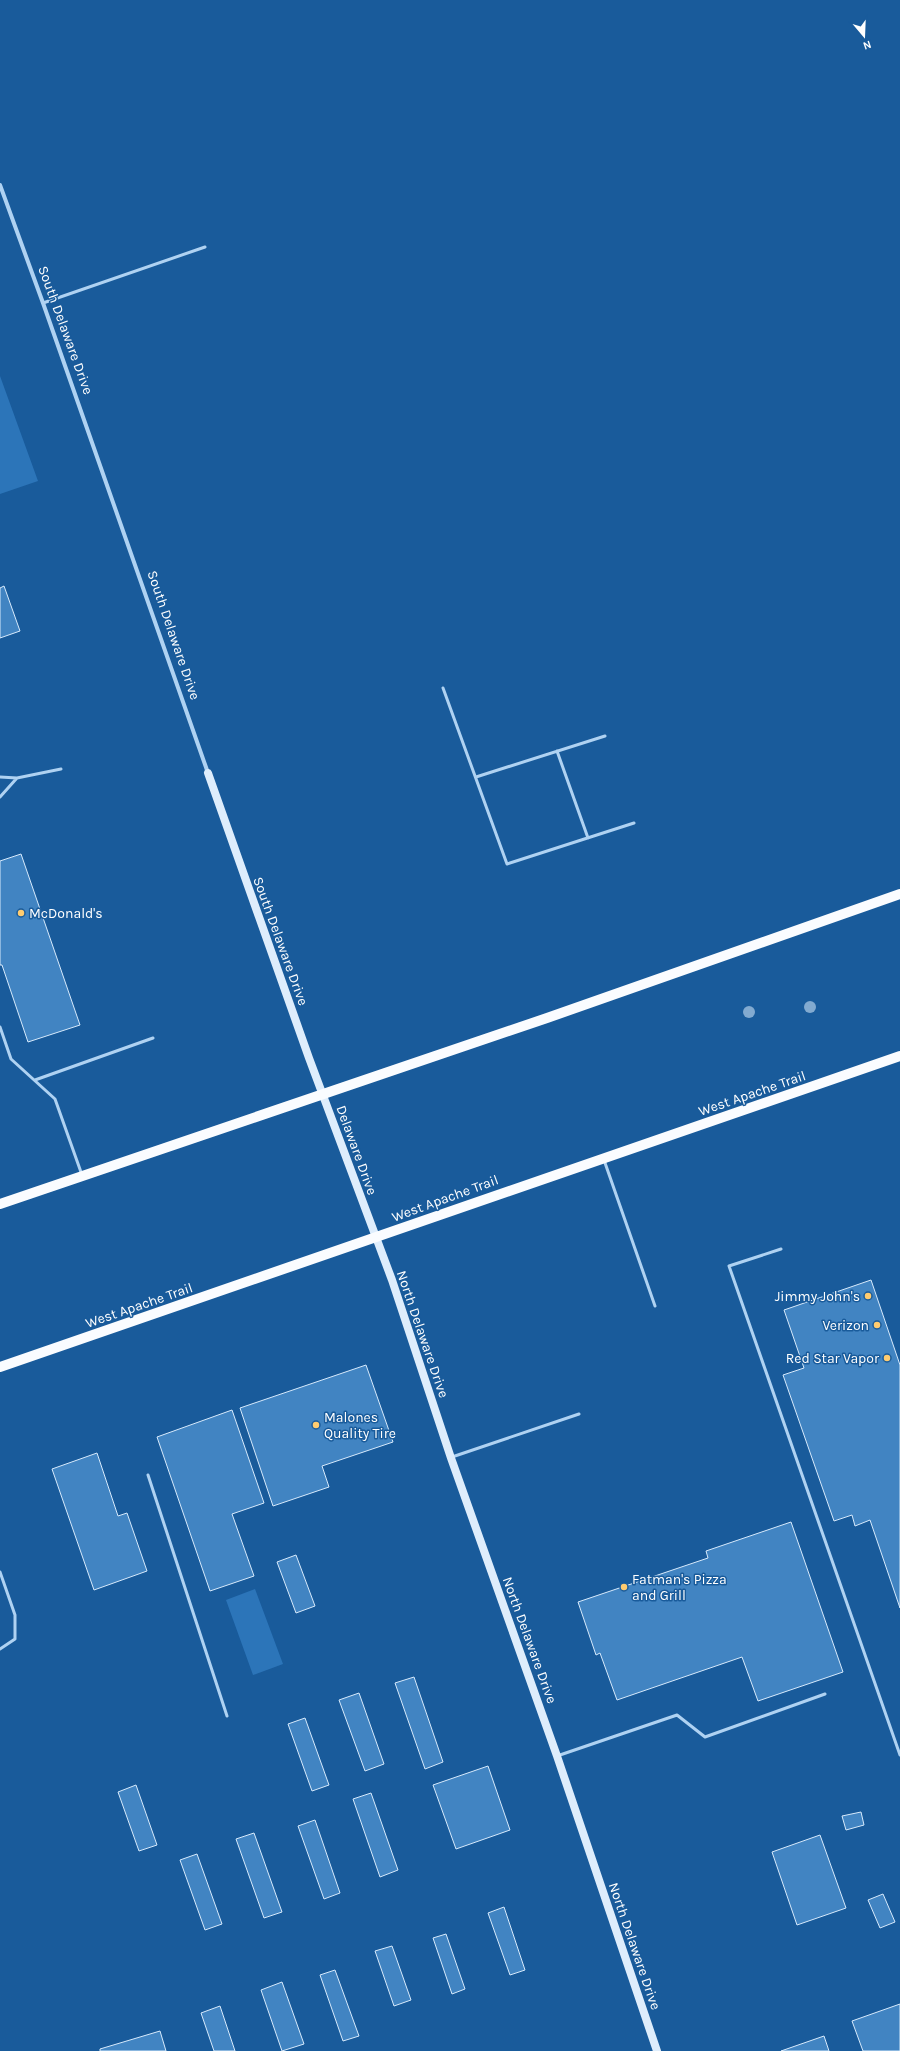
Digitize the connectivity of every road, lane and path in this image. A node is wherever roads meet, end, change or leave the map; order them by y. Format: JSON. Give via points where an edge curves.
{"nodes":[{"id":1,"x":0,"y":185,"type":"edge"},
{"id":2,"x":205,"y":247,"type":"dead end"},
{"id":3,"x":43,"y":303,"type":"junction"},
{"id":4,"x":443,"y":688,"type":"dead end"},
{"id":5,"x":605,"y":736,"type":"dead end"},
{"id":6,"x":557,"y":751,"type":"junction"},
{"id":7,"x":61,"y":769,"type":"dead end"},
{"id":8,"x":208,"y":773,"type":"joint"},
{"id":9,"x":0,"y":777,"type":"edge"},
{"id":10,"x":476,"y":777,"type":"junction"},
{"id":11,"x":17,"y":778,"type":"junction"},
{"id":12,"x":0,"y":797,"type":"edge"},
{"id":13,"x":634,"y":823,"type":"dead end"},
{"id":14,"x":588,"y":838,"type":"junction"},
{"id":15,"x":900,"y":894,"type":"edge"},
{"id":16,"x":0,"y":1027,"type":"edge"},
{"id":17,"x":152,"y":1038,"type":"dead end"},
{"id":18,"x":900,"y":1056,"type":"edge"},
{"id":19,"x":35,"y":1080,"type":"junction"},
{"id":20,"x":323,"y":1094,"type":"junction"},
{"id":21,"x":603,"y":1157,"type":"junction"},
{"id":22,"x":82,"y":1176,"type":"junction"},
{"id":23,"x":0,"y":1204,"type":"edge"},
{"id":24,"x":376,"y":1238,"type":"junction"},
{"id":25,"x":781,"y":1249,"type":"dead end"},
{"id":26,"x":655,"y":1306,"type":"dead end"},
{"id":27,"x":0,"y":1367,"type":"edge"},
{"id":28,"x":579,"y":1414,"type":"dead end"},
{"id":29,"x":451,"y":1458,"type":"junction"},
{"id":30,"x":148,"y":1475,"type":"dead end"},
{"id":31,"x":0,"y":1572,"type":"edge"},
{"id":32,"x":0,"y":1649,"type":"edge"},
{"id":33,"x":825,"y":1694,"type":"dead end"},
{"id":34,"x":227,"y":1716,"type":"dead end"},
{"id":35,"x":900,"y":1755,"type":"edge"},
{"id":36,"x":557,"y":1756,"type":"junction"},
{"id":37,"x":656,"y":2051,"type":"edge"}],
"edges":[{"from":1,"to":3,"type":"street","name":"South Delaware Drive"},
{"from":2,"to":3,"type":"lane"},
{"from":3,"to":8,"type":"street","name":"South Delaware Drive"},
{"from":4,"to":10,"type":"lane"},
{"from":5,"to":6,"type":"lane"},
{"from":6,"to":10,"type":"lane"},
{"from":6,"to":14,"type":"lane"},
{"from":7,"to":11,"type":"lane"},
{"from":8,"to":20,"type":"street","name":"South Delaware Drive"},
{"from":9,"to":11,"type":"lane"},
{"from":10,"to":14,"type":"lane","via":[[507,864]]},
{"from":11,"to":12,"type":"lane"},
{"from":13,"to":14,"type":"lane"},
{"from":15,"to":20,"type":"main road"},
{"from":16,"to":19,"type":"lane","via":[[11,1059]]},
{"from":17,"to":19,"type":"lane"},
{"from":18,"to":21,"type":"main road","name":"West Apache Trail","via":[[707,1124]]},
{"from":19,"to":22,"type":"lane","via":[[55,1099]]},
{"from":20,"to":22,"type":"main road"},
{"from":20,"to":24,"type":"street","name":"Delaware Drive"},
{"from":21,"to":24,"type":"main road","name":"West Apache Trail"},
{"from":21,"to":26,"type":"lane"},
{"from":22,"to":23,"type":"main road"},
{"from":24,"to":27,"type":"main road","name":"West Apache Trail"},
{"from":24,"to":29,"type":"street","name":"North Delaware Drive"},
{"from":25,"to":35,"type":"lane","via":[[729,1266]]},
{"from":28,"to":29,"type":"lane"},
{"from":29,"to":36,"type":"street","name":"North Delaware Drive"},
{"from":30,"to":34,"type":"lane"},
{"from":31,"to":32,"type":"lane","via":[[15,1615],[15,1639]]},
{"from":33,"to":36,"type":"lane","via":[[705,1737],[677,1715]]},
{"from":36,"to":37,"type":"street","name":"North Delaware Drive"}]}
